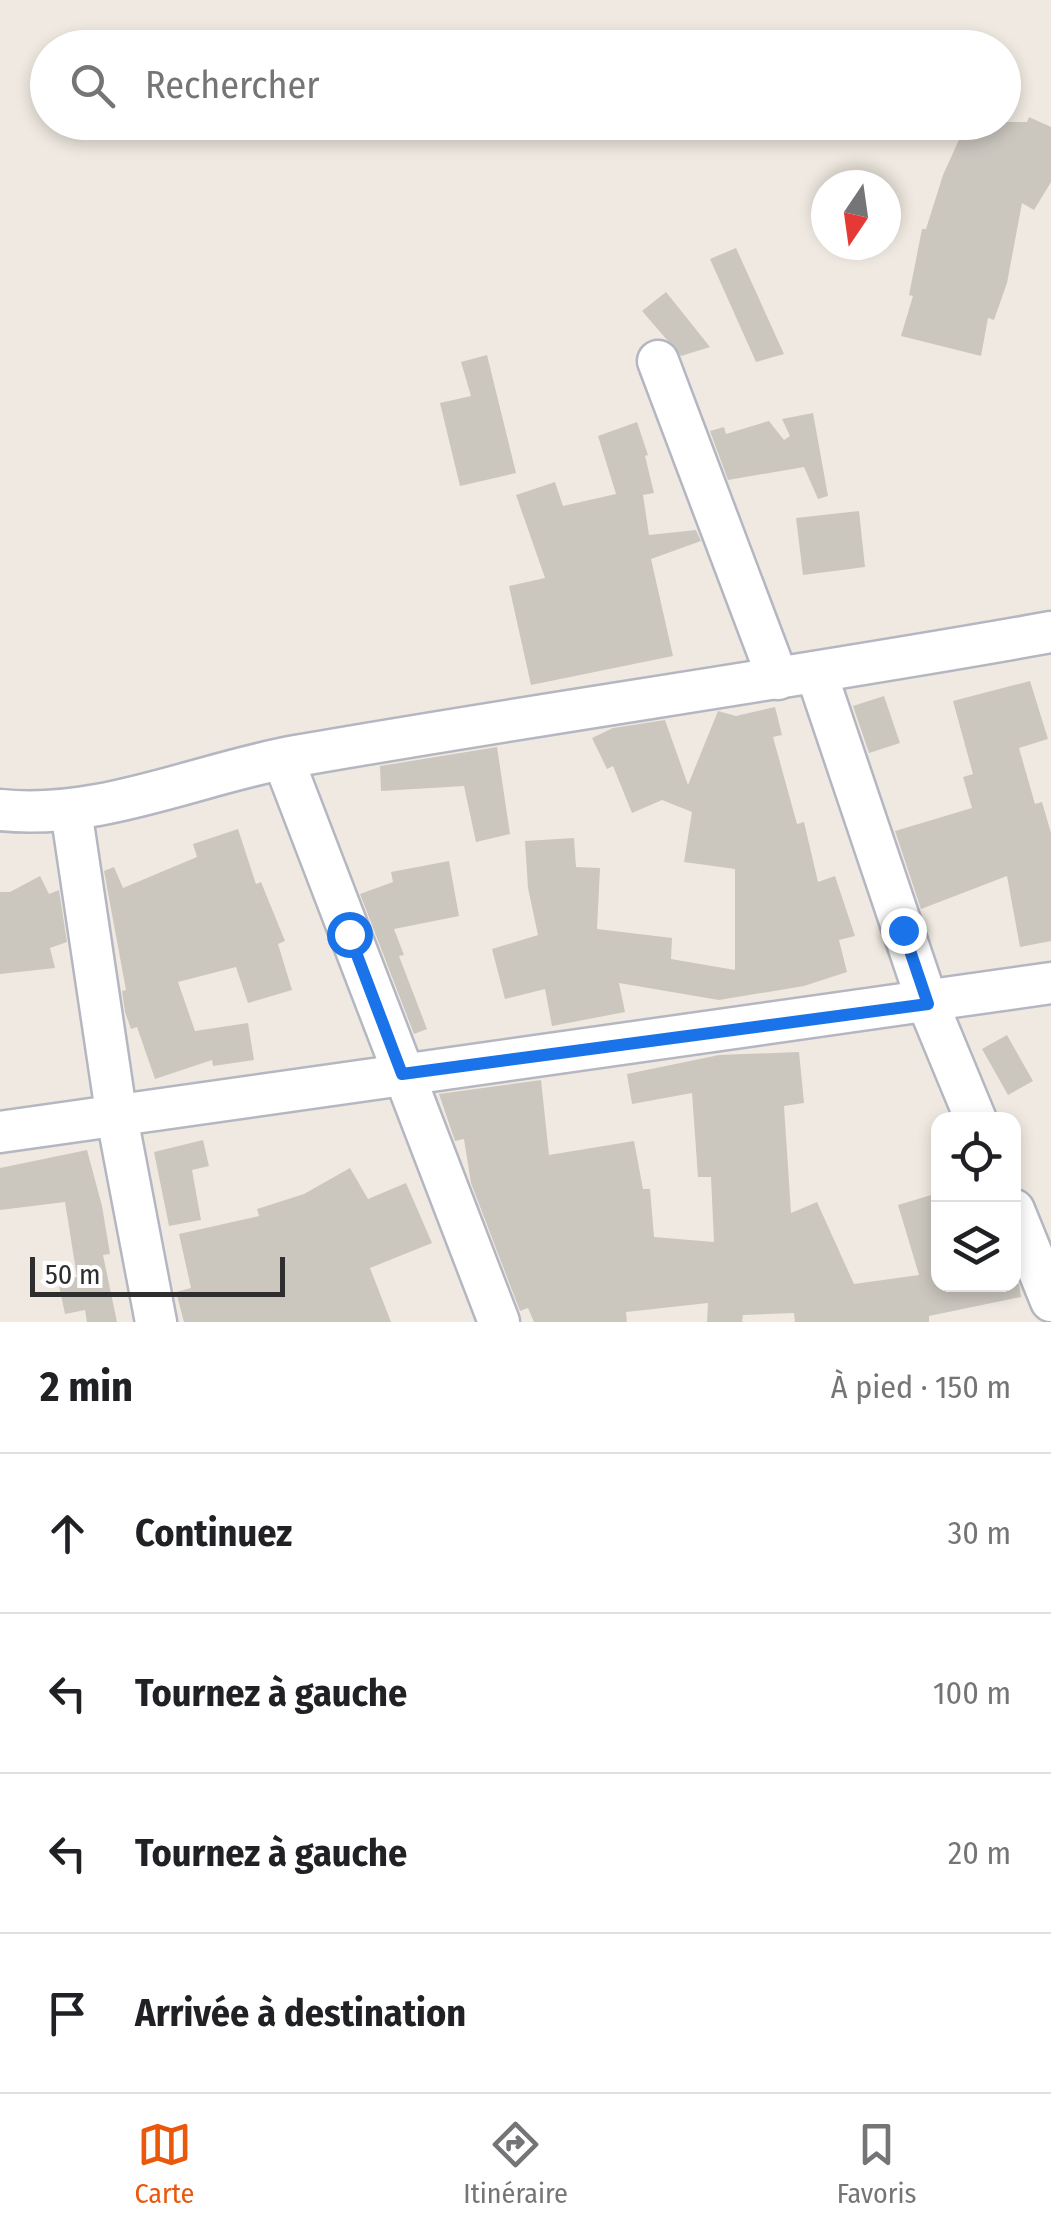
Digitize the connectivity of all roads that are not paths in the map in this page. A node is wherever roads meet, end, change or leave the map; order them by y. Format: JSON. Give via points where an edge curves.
{"nodes":[{"id":1,"x":658,"y":361,"type":"dead end"},
{"id":2,"x":1051,"y":632,"type":"edge"},
{"id":3,"x":797,"y":676,"type":"junction"},
{"id":4,"x":282,"y":758,"type":"junction"},
{"id":5,"x":0,"y":810,"type":"edge"},
{"id":6,"x":72,"y":810,"type":"junction"},
{"id":7,"x":1051,"y":983,"type":"edge"},
{"id":8,"x":928,"y":1004,"type":"junction"},
{"id":9,"x":402,"y":1074,"type":"junction"},
{"id":10,"x":116,"y":1112,"type":"junction"},
{"id":11,"x":973,"y":1112,"type":"edge"},
{"id":12,"x":0,"y":1132,"type":"edge"},
{"id":13,"x":1021,"y":1227,"type":"edge"},
{"id":14,"x":1051,"y":1301,"type":"edge"},
{"id":15,"x":156,"y":1322,"type":"edge"},
{"id":16,"x":499,"y":1322,"type":"edge"}],
"edges":[{"from":1,"to":3,"type":"street"},
{"from":2,"to":3,"type":"street"},
{"from":3,"to":4,"type":"street"},
{"from":3,"to":8,"type":"street"},
{"from":4,"to":6,"type":"street"},
{"from":4,"to":9,"type":"street"},
{"from":5,"to":6,"type":"street"},
{"from":6,"to":10,"type":"street"},
{"from":7,"to":8,"type":"street"},
{"from":8,"to":9,"type":"street"},
{"from":8,"to":11,"type":"street"},
{"from":9,"to":10,"type":"street"},
{"from":9,"to":16,"type":"street"},
{"from":10,"to":12,"type":"street"},
{"from":10,"to":15,"type":"street"},
{"from":13,"to":14,"type":"street"}]}
